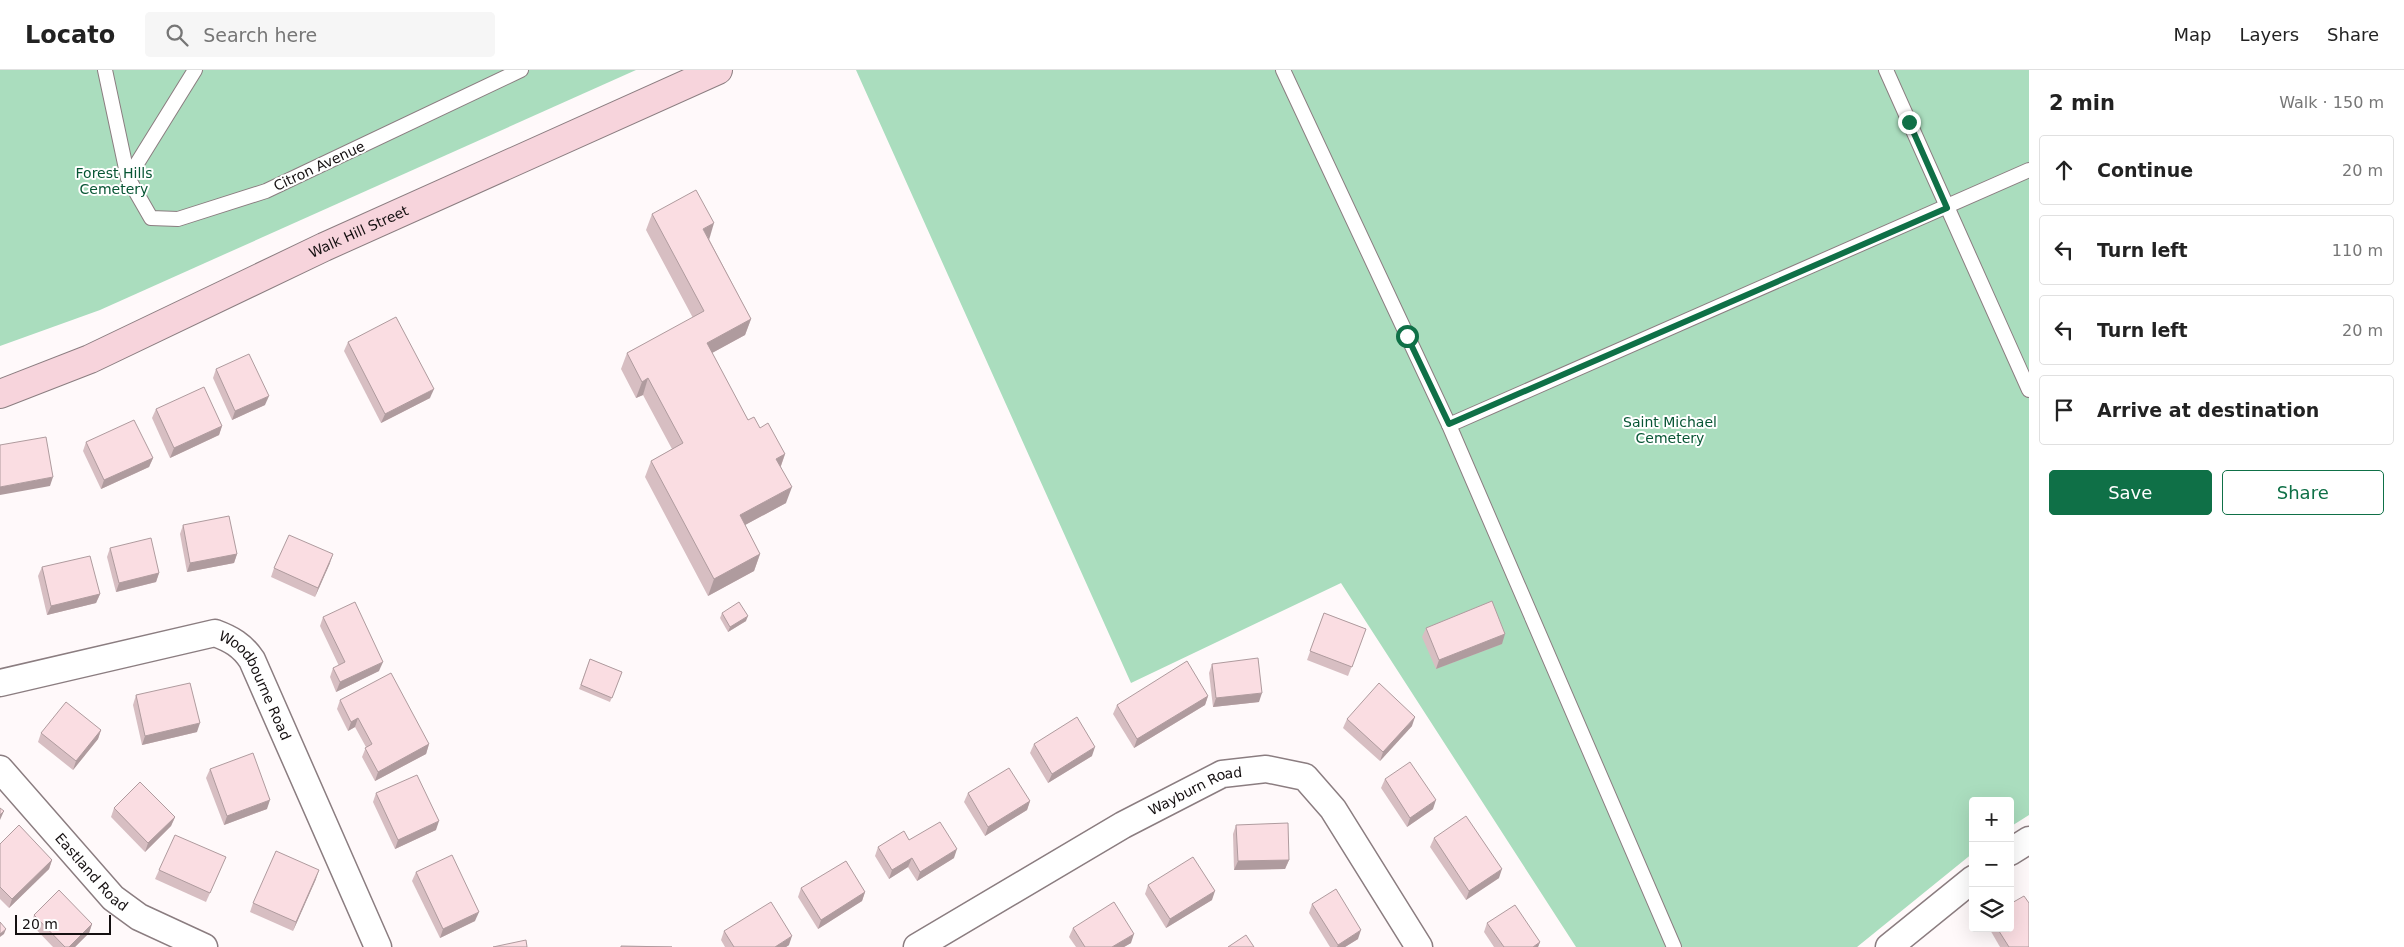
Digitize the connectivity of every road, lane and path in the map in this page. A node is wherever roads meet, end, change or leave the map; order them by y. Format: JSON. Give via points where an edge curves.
{"nodes":[{"id":1,"x":105,"y":70,"type":"edge"},
{"id":2,"x":195,"y":70,"type":"edge"},
{"id":3,"x":521,"y":70,"type":"edge"},
{"id":4,"x":718,"y":70,"type":"edge"},
{"id":5,"x":1283,"y":70,"type":"edge"},
{"id":6,"x":1886,"y":70,"type":"edge"},
{"id":7,"x":2029,"y":170,"type":"edge"},
{"id":8,"x":128,"y":178,"type":"junction"},
{"id":9,"x":1947,"y":208,"type":"junction"},
{"id":10,"x":2029,"y":390,"type":"edge"},
{"id":11,"x":0,"y":394,"type":"edge"},
{"id":12,"x":1449,"y":424,"type":"junction"},
{"id":13,"x":0,"y":683,"type":"edge"},
{"id":14,"x":0,"y":769,"type":"edge"},
{"id":15,"x":2029,"y":840,"type":"edge"},
{"id":16,"x":2014,"y":849,"type":"edge"},
{"id":17,"x":1969,"y":882,"type":"edge"},
{"id":18,"x":204,"y":947,"type":"edge"},
{"id":19,"x":378,"y":947,"type":"edge"},
{"id":20,"x":917,"y":947,"type":"edge"},
{"id":21,"x":1418,"y":947,"type":"edge"},
{"id":22,"x":1674,"y":947,"type":"edge"},
{"id":23,"x":1889,"y":947,"type":"edge"}],
"edges":[{"from":1,"to":8,"type":"lane"},
{"from":2,"to":8,"type":"lane"},
{"from":3,"to":8,"type":"lane","name":"Citron Avenue","via":[[266,191],[178,219],[151,218]]},
{"from":4,"to":11,"type":"main road","name":"Walk Hill Street","via":[[324,247],[90,359]]},
{"from":5,"to":12,"type":"lane"},
{"from":6,"to":9,"type":"lane"},
{"from":7,"to":9,"type":"lane"},
{"from":9,"to":10,"type":"lane"},
{"from":9,"to":12,"type":"lane"},
{"from":12,"to":22,"type":"lane"},
{"from":13,"to":19,"type":"street","name":"Woodbourne Road","via":[[215,633],[233,640],[252,660]]},
{"from":14,"to":18,"type":"street","name":"Eastland Road","via":[[113,898],[139,917]]},
{"from":15,"to":16,"type":"street"},
{"from":17,"to":23,"type":"street"},
{"from":20,"to":21,"type":"street","name":"Wayburn Road","via":[[1123,825],[1222,774],[1266,769],[1305,777],[1333,809]]}]}
